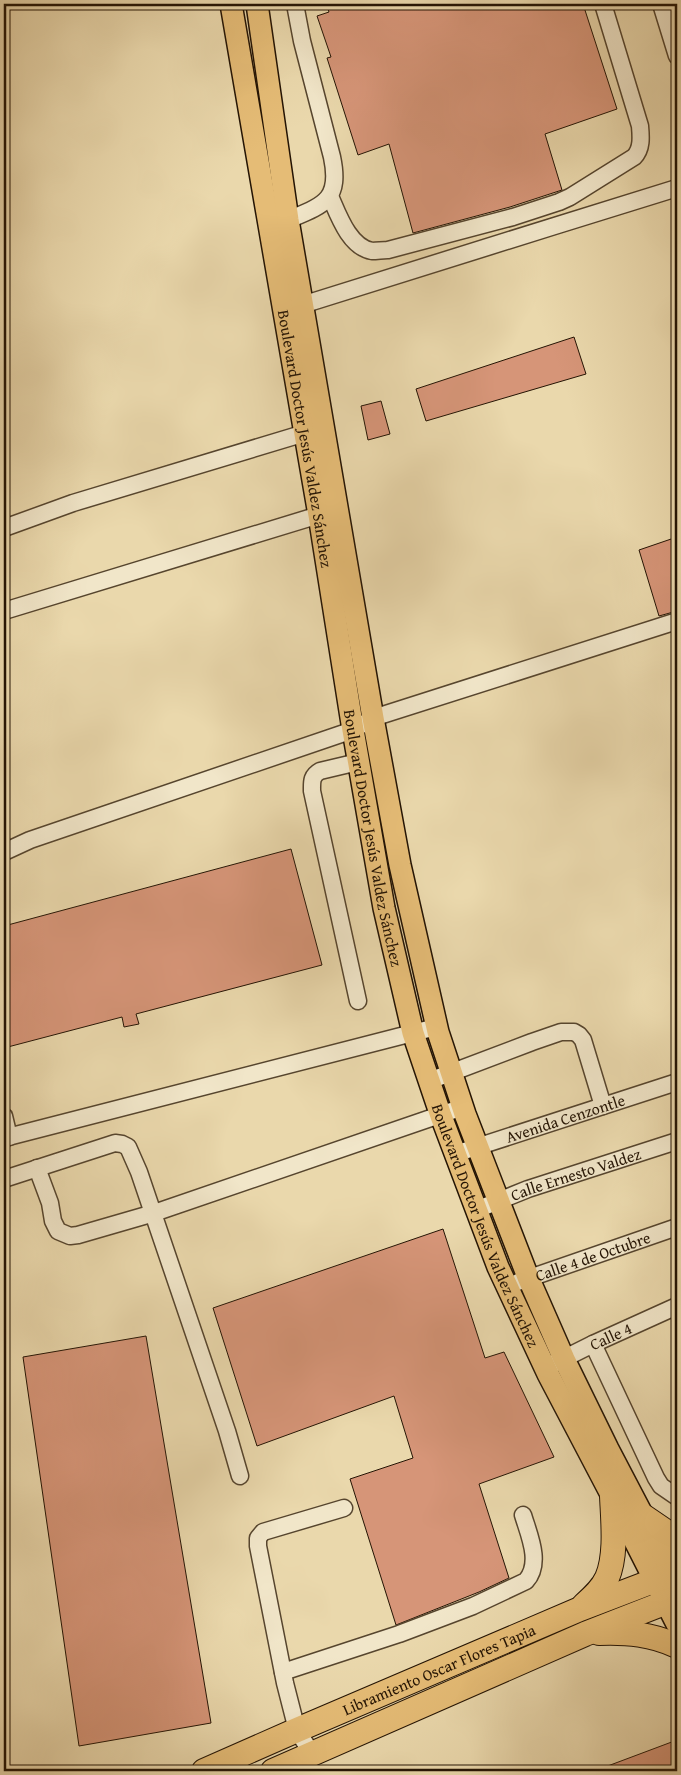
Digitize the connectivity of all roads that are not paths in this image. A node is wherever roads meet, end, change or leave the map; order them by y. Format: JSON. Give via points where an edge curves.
{"nodes":[{"id":1,"x":231,"y":4,"type":"edge"},
{"id":2,"x":257,"y":4,"type":"edge"},
{"id":3,"x":295,"y":4,"type":"edge"},
{"id":4,"x":603,"y":4,"type":"edge"},
{"id":5,"x":661,"y":4,"type":"edge"},
{"id":6,"x":677,"y":56,"type":"edge"},
{"id":7,"x":677,"y":188,"type":"edge"},
{"id":8,"x":330,"y":196,"type":"junction"},
{"id":9,"x":288,"y":220,"type":"junction"},
{"id":10,"x":302,"y":305,"type":"junction"},
{"id":11,"x":305,"y":433,"type":"junction"},
{"id":12,"x":318,"y":515,"type":"junction"},
{"id":13,"x":4,"y":528,"type":"edge"},
{"id":14,"x":4,"y":611,"type":"edge"},
{"id":15,"x":677,"y":621,"type":"edge"},
{"id":16,"x":373,"y":718,"type":"junction"},
{"id":17,"x":353,"y":730,"type":"junction"},
{"id":18,"x":358,"y":762,"type":"junction"},
{"id":19,"x":4,"y":852,"type":"edge"},
{"id":20,"x":358,"y":1001,"type":"dead end"},
{"id":21,"x":436,"y":1026,"type":"junction"},
{"id":22,"x":413,"y":1033,"type":"junction"},
{"id":23,"x":451,"y":1073,"type":"junction"},
{"id":24,"x":429,"y":1080,"type":"junction"},
{"id":25,"x":677,"y":1082,"type":"edge"},
{"id":26,"x":603,"y":1106,"type":"junction"},
{"id":27,"x":463,"y":1107,"type":"junction"},
{"id":28,"x":4,"y":1116,"type":"edge"},
{"id":29,"x":440,"y":1116,"type":"junction"},
{"id":30,"x":7,"y":1137,"type":"edge"},
{"id":31,"x":677,"y":1141,"type":"edge"},
{"id":32,"x":478,"y":1146,"type":"junction"},
{"id":33,"x":455,"y":1154,"type":"junction"},
{"id":34,"x":36,"y":1168,"type":"junction"},
{"id":35,"x":4,"y":1179,"type":"edge"},
{"id":36,"x":499,"y":1201,"type":"junction"},
{"id":37,"x":476,"y":1210,"type":"junction"},
{"id":38,"x":154,"y":1212,"type":"junction"},
{"id":39,"x":677,"y":1227,"type":"edge"},
{"id":40,"x":528,"y":1277,"type":"junction"},
{"id":41,"x":507,"y":1287,"type":"junction"},
{"id":42,"x":677,"y":1306,"type":"edge"},
{"id":43,"x":593,"y":1344,"type":"junction"},
{"id":44,"x":564,"y":1359,"type":"junction"},
{"id":45,"x":545,"y":1368,"type":"junction"},
{"id":46,"x":240,"y":1476,"type":"dead end"},
{"id":47,"x":612,"y":1496,"type":"junction"},
{"id":48,"x":677,"y":1497,"type":"edge"},
{"id":49,"x":344,"y":1508,"type":"dead end"},
{"id":50,"x":523,"y":1515,"type":"dead end"},
{"id":51,"x":643,"y":1516,"type":"junction"},
{"id":52,"x":677,"y":1536,"type":"edge"},
{"id":53,"x":671,"y":1576,"type":"edge"},
{"id":54,"x":672,"y":1600,"type":"edge"},
{"id":55,"x":580,"y":1609,"type":"junction"},
{"id":56,"x":677,"y":1624,"type":"edge"},
{"id":57,"x":585,"y":1634,"type":"junction"},
{"id":58,"x":677,"y":1646,"type":"edge"},
{"id":59,"x":283,"y":1672,"type":"junction"},
{"id":60,"x":297,"y":1730,"type":"junction"},
{"id":61,"x":312,"y":1754,"type":"junction"},
{"id":62,"x":204,"y":1771,"type":"edge"},
{"id":63,"x":273,"y":1771,"type":"edge"}],
"edges":[{"from":1,"to":11,"type":"main road","name":"Boulevard Doctor Jesús Valdez Sánchez"},
{"from":2,"to":9,"type":"main road","name":"Boulevard Doctor Jesús Valdez Sánchez"},
{"from":3,"to":8,"type":"street","via":[[335,169]]},
{"from":4,"to":8,"type":"street","via":[[640,126],[639,151],[634,157],[558,202],[388,250],[372,250],[358,244],[341,221]]},
{"from":5,"to":6,"type":"street"},
{"from":7,"to":10,"type":"street"},
{"from":8,"to":9,"type":"street","via":[[320,206]]},
{"from":9,"to":10,"type":"main road","name":"Boulevard Doctor Jesús Valdez Sánchez"},
{"from":10,"to":16,"type":"main road","name":"Boulevard Doctor Jesús Valdez Sánchez"},
{"from":11,"to":12,"type":"main road","name":"Boulevard Doctor Jesús Valdez Sánchez"},
{"from":11,"to":13,"type":"street","via":[[73,503]]},
{"from":12,"to":14,"type":"street"},
{"from":12,"to":17,"type":"main road","name":"Boulevard Doctor Jesús Valdez Sánchez"},
{"from":15,"to":16,"type":"street"},
{"from":16,"to":17,"type":"street"},
{"from":16,"to":21,"type":"main road","name":"Boulevard Doctor Jesús Valdez Sánchez","via":[[400,865]]},
{"from":17,"to":18,"type":"main road","name":"Boulevard Doctor Jesús Valdez Sánchez"},
{"from":17,"to":19,"type":"street","via":[[30,840]]},
{"from":18,"to":20,"type":"street","via":[[320,771],[312,780]]},
{"from":18,"to":22,"type":"main road","name":"Boulevard Doctor Jesús Valdez Sánchez","via":[[384,908]]},
{"from":21,"to":22,"type":"street"},
{"from":21,"to":23,"type":"main road","name":"Boulevard Doctor Jesús Valdez Sánchez"},
{"from":22,"to":24,"type":"main road","name":"Boulevard Doctor Jesús Valdez Sánchez"},
{"from":22,"to":30,"type":"street"},
{"from":23,"to":24,"type":"street"},
{"from":23,"to":26,"type":"street","via":[[532,1042],[571,1031],[583,1040]]},
{"from":23,"to":27,"type":"main road","name":"Boulevard Doctor Jesús Valdez Sánchez"},
{"from":24,"to":29,"type":"main road","name":"Boulevard Doctor Jesús Valdez Sánchez"},
{"from":25,"to":26,"type":"street","name":"Avenida Cenzontle"},
{"from":26,"to":32,"type":"street","name":"Avenida Cenzontle"},
{"from":27,"to":29,"type":"street"},
{"from":27,"to":32,"type":"main road","name":"Boulevard Doctor Jesús Valdez Sánchez"},
{"from":28,"to":30,"type":"street"},
{"from":29,"to":33,"type":"main road","name":"Boulevard Doctor Jesús Valdez Sánchez"},
{"from":29,"to":38,"type":"street"},
{"from":31,"to":36,"type":"street","name":"Calle Ernesto Valdez"},
{"from":32,"to":33,"type":"street","name":"Avenida Cenzontle"},
{"from":32,"to":36,"type":"main road","name":"Boulevard Doctor Jesús Valdez Sánchez"},
{"from":33,"to":37,"type":"main road","name":"Boulevard Doctor Jesús Valdez Sánchez"},
{"from":34,"to":35,"type":"street"},
{"from":34,"to":38,"type":"street","via":[[115,1143],[122,1144],[128,1148]]},
{"from":34,"to":38,"type":"street","via":[[55,1226],[63,1234],[78,1235]]},
{"from":36,"to":37,"type":"street","name":"Calle Ernesto Valdez"},
{"from":36,"to":40,"type":"main road","name":"Boulevard Doctor Jesús Valdez Sánchez"},
{"from":37,"to":41,"type":"main road","name":"Boulevard Doctor Jesús Valdez Sánchez"},
{"from":38,"to":46,"type":"street"},
{"from":39,"to":40,"type":"street","name":"Calle 4 de Octubre"},
{"from":40,"to":41,"type":"street","name":"Calle 4 de Octubre"},
{"from":40,"to":44,"type":"main road","name":"Boulevard Doctor Jesús Valdez Sánchez"},
{"from":41,"to":45,"type":"main road","name":"Boulevard Doctor Jesús Valdez Sánchez"},
{"from":42,"to":43,"type":"street","name":"Calle 4"},
{"from":43,"to":44,"type":"street","name":"Calle 4"},
{"from":43,"to":48,"type":"street","via":[[656,1478],[661,1486]]},
{"from":44,"to":45,"type":"street","name":"Calle 4"},
{"from":44,"to":51,"type":"main road","name":"Boulevard Doctor Jesús Valdez Sánchez"},
{"from":45,"to":47,"type":"main road","name":"Boulevard Doctor Jesús Valdez Sánchez"},
{"from":47,"to":53,"type":"main road","name":"Boulevard Doctor Jesús Valdez Sánchez"},
{"from":47,"to":55,"type":"highway","via":[[612,1543],[607,1576],[598,1591]]},
{"from":49,"to":59,"type":"street","via":[[263,1532],[258,1538]]},
{"from":50,"to":59,"type":"street","via":[[534,1559],[531,1575],[526,1581],[473,1606],[399,1634]]},
{"from":51,"to":52,"type":"highway"},
{"from":51,"to":53,"type":"main road","name":"Boulevard Doctor Jesús Valdez Sánchez"},
{"from":53,"to":54,"type":"main road","name":"Boulevard Doctor Jesús Valdez Sánchez"},
{"from":53,"to":55,"type":"highway","name":"Libramiento Oscar Flores Tapia"},
{"from":54,"to":56,"type":"main road","name":"Boulevard Doctor Jesús Valdez Sánchez"},
{"from":54,"to":57,"type":"highway","name":"Libramiento Oscar Flores Tapia"},
{"from":55,"to":60,"type":"highway","name":"Libramiento Oscar Flores Tapia"},
{"from":57,"to":58,"type":"highway","via":[[643,1634]]},
{"from":57,"to":61,"type":"highway","name":"Libramiento Oscar Flores Tapia"},
{"from":59,"to":60,"type":"street"},
{"from":60,"to":61,"type":"street"},
{"from":60,"to":62,"type":"highway","name":"Libramiento Oscar Flores Tapia"},
{"from":61,"to":63,"type":"highway","name":"Libramiento Oscar Flores Tapia"}]}
